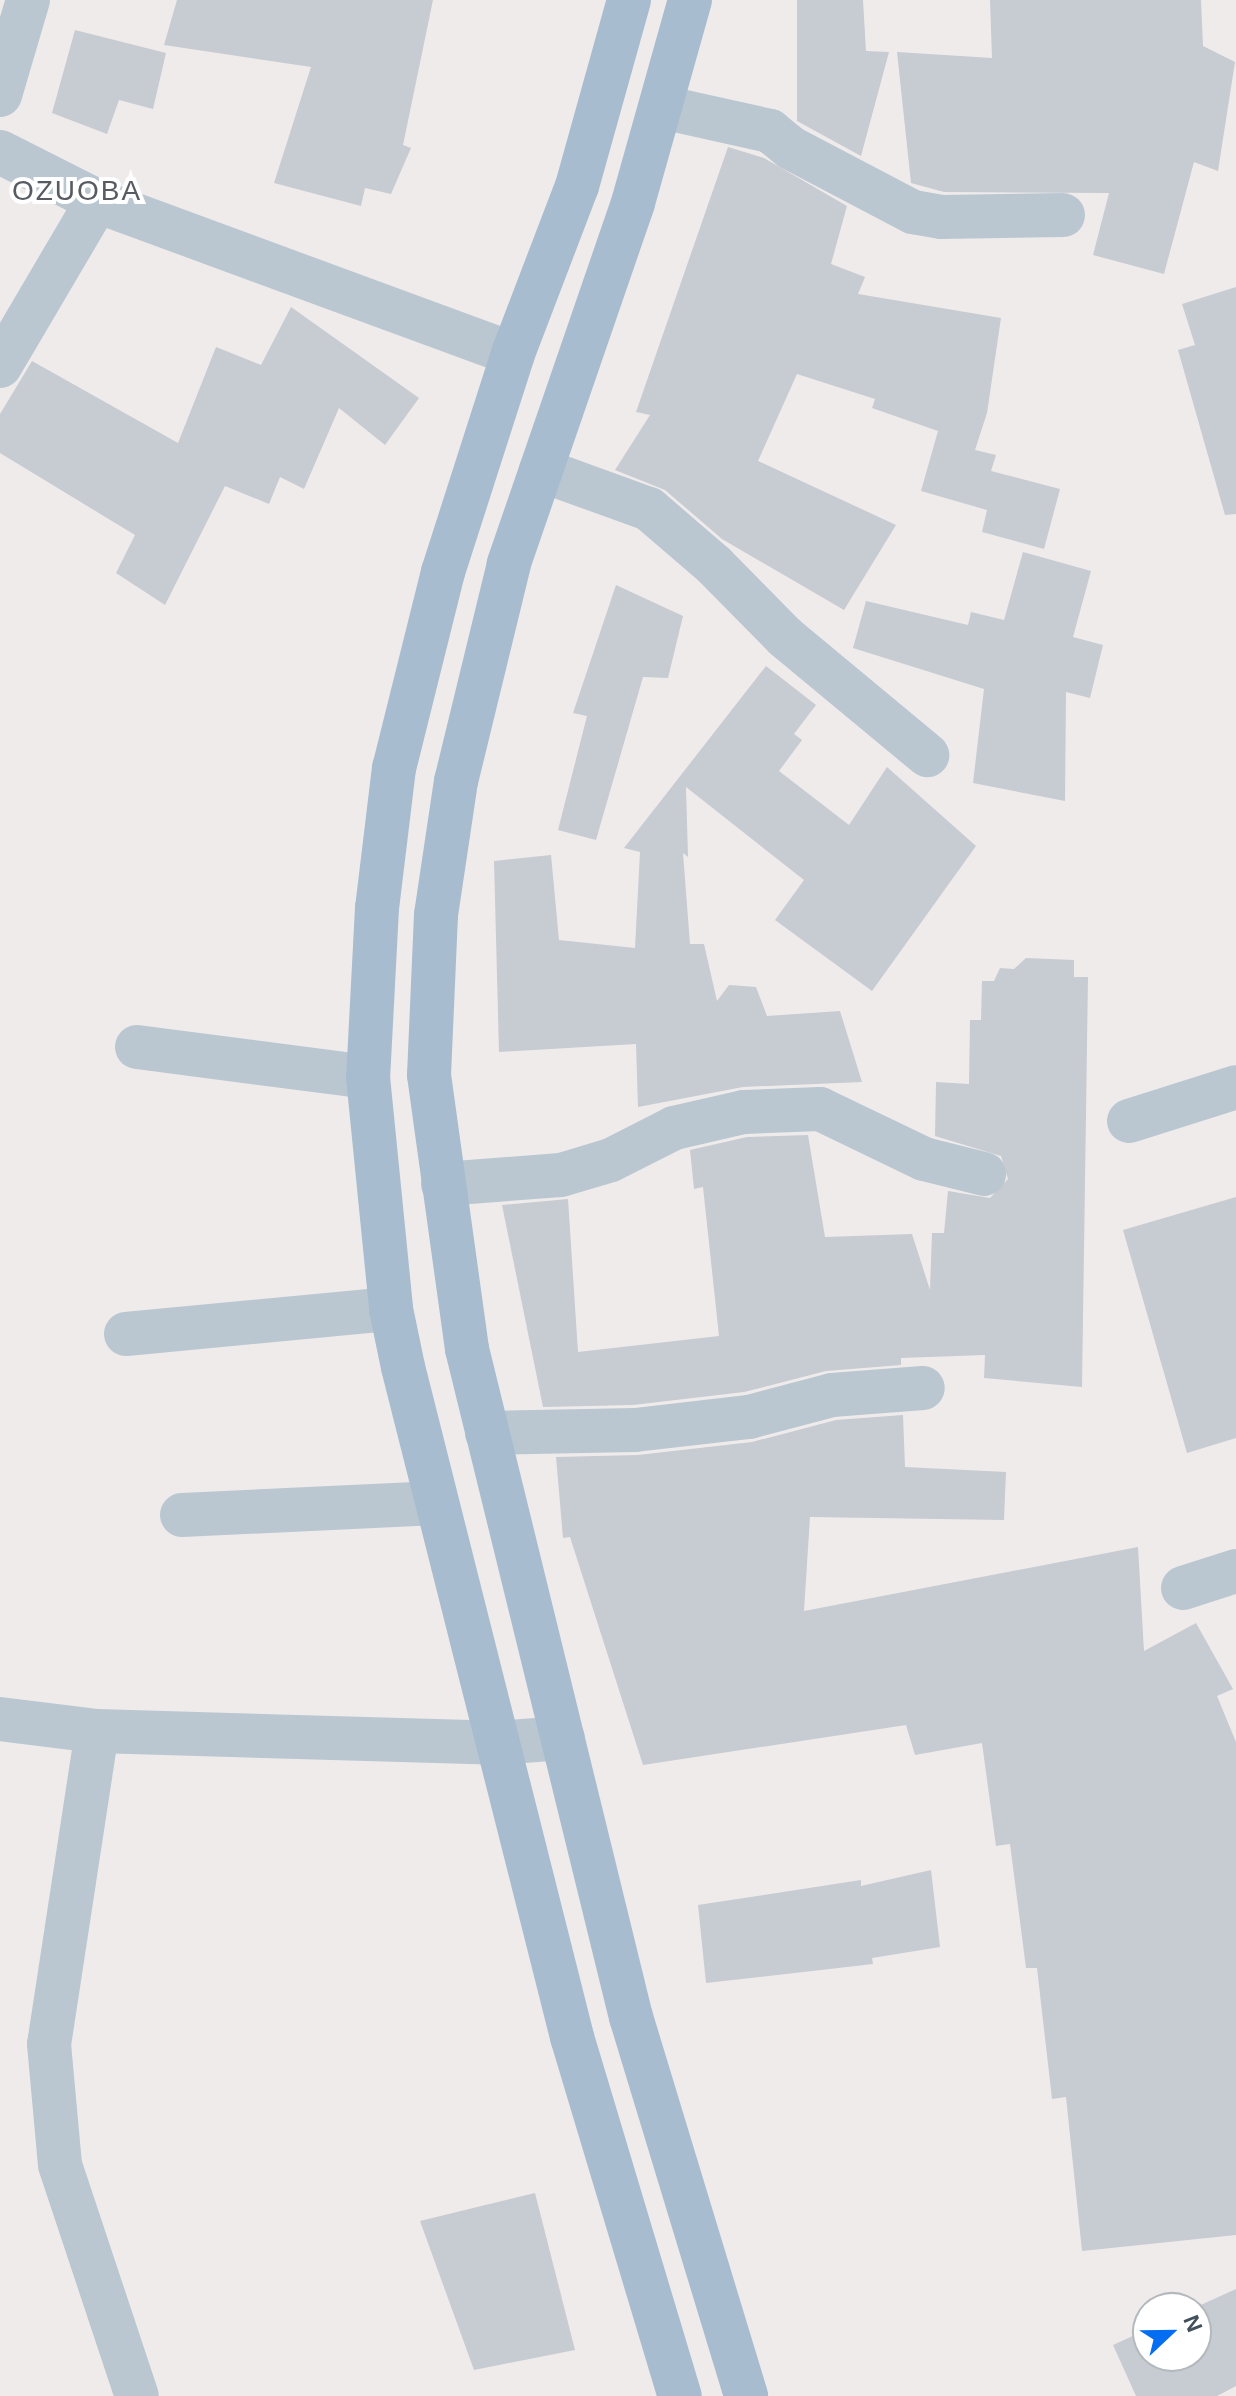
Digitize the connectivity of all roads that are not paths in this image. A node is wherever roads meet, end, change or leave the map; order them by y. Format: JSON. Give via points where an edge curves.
{"nodes":[{"id":1,"x":28,"y":0,"type":"edge"},
{"id":2,"x":629,"y":0,"type":"edge"},
{"id":3,"x":690,"y":0,"type":"edge"},
{"id":4,"x":0,"y":95,"type":"edge"},
{"id":5,"x":662,"y":107,"type":"junction"},
{"id":6,"x":0,"y":152,"type":"edge"},
{"id":7,"x":97,"y":201,"type":"junction"},
{"id":8,"x":1063,"y":215,"type":"dead end"},
{"id":9,"x":513,"y":354,"type":"junction"},
{"id":10,"x":0,"y":366,"type":"edge"},
{"id":11,"x":541,"y":470,"type":"junction"},
{"id":12,"x":927,"y":755,"type":"dead end"},
{"id":13,"x":137,"y":1047,"type":"dead end"},
{"id":14,"x":368,"y":1077,"type":"junction"},
{"id":15,"x":1236,"y":1087,"type":"edge"},
{"id":16,"x":1129,"y":1121,"type":"dead end"},
{"id":17,"x":984,"y":1174,"type":"dead end"},
{"id":18,"x":443,"y":1184,"type":"junction"},
{"id":19,"x":391,"y":1309,"type":"junction"},
{"id":20,"x":126,"y":1334,"type":"dead end"},
{"id":21,"x":923,"y":1388,"type":"dead end"},
{"id":22,"x":487,"y":1433,"type":"junction"},
{"id":23,"x":437,"y":1503,"type":"junction"},
{"id":24,"x":182,"y":1515,"type":"dead end"},
{"id":25,"x":1236,"y":1571,"type":"edge"},
{"id":26,"x":1183,"y":1588,"type":"dead end"},
{"id":27,"x":0,"y":1719,"type":"edge"},
{"id":28,"x":97,"y":1731,"type":"junction"},
{"id":29,"x":563,"y":1738,"type":"junction"},
{"id":30,"x":496,"y":1743,"type":"junction"},
{"id":31,"x":137,"y":2396,"type":"edge"},
{"id":32,"x":680,"y":2396,"type":"edge"},
{"id":33,"x":746,"y":2396,"type":"edge"}],
"edges":[{"from":1,"to":4,"type":"street"},
{"from":2,"to":9,"type":"main road","via":[[577,186]]},
{"from":3,"to":5,"type":"main road"},
{"from":5,"to":8,"type":"street","via":[[770,131],[791,148],[913,212],[942,217]]},
{"from":5,"to":11,"type":"main road"},
{"from":6,"to":7,"type":"street"},
{"from":7,"to":9,"type":"street"},
{"from":7,"to":10,"type":"street"},
{"from":9,"to":14,"type":"main road","via":[[443,572],[394,768],[377,908]]},
{"from":11,"to":12,"type":"street","via":[[649,509],[785,637]]},
{"from":11,"to":18,"type":"main road","via":[[509,564],[460,766],[436,915],[429,1075]]},
{"from":13,"to":14,"type":"street"},
{"from":14,"to":19,"type":"main road"},
{"from":15,"to":16,"type":"street"},
{"from":17,"to":18,"type":"street","via":[[924,1159],[820,1109],[744,1112],[674,1128],[611,1160],[561,1175]]},
{"from":18,"to":22,"type":"main road","via":[[467,1349]]},
{"from":19,"to":20,"type":"street"},
{"from":19,"to":23,"type":"main road"},
{"from":21,"to":22,"type":"street","via":[[832,1395],[749,1417],[635,1430]]},
{"from":22,"to":29,"type":"main road"},
{"from":23,"to":24,"type":"street"},
{"from":23,"to":30,"type":"main road"},
{"from":25,"to":26,"type":"street"},
{"from":27,"to":28,"type":"street"},
{"from":28,"to":30,"type":"street"},
{"from":28,"to":31,"type":"street","via":[[49,2044],[60,2165]]},
{"from":29,"to":30,"type":"street"},
{"from":29,"to":33,"type":"main road","via":[[631,2017]]},
{"from":30,"to":32,"type":"main road","via":[[572,2037]]}]}
